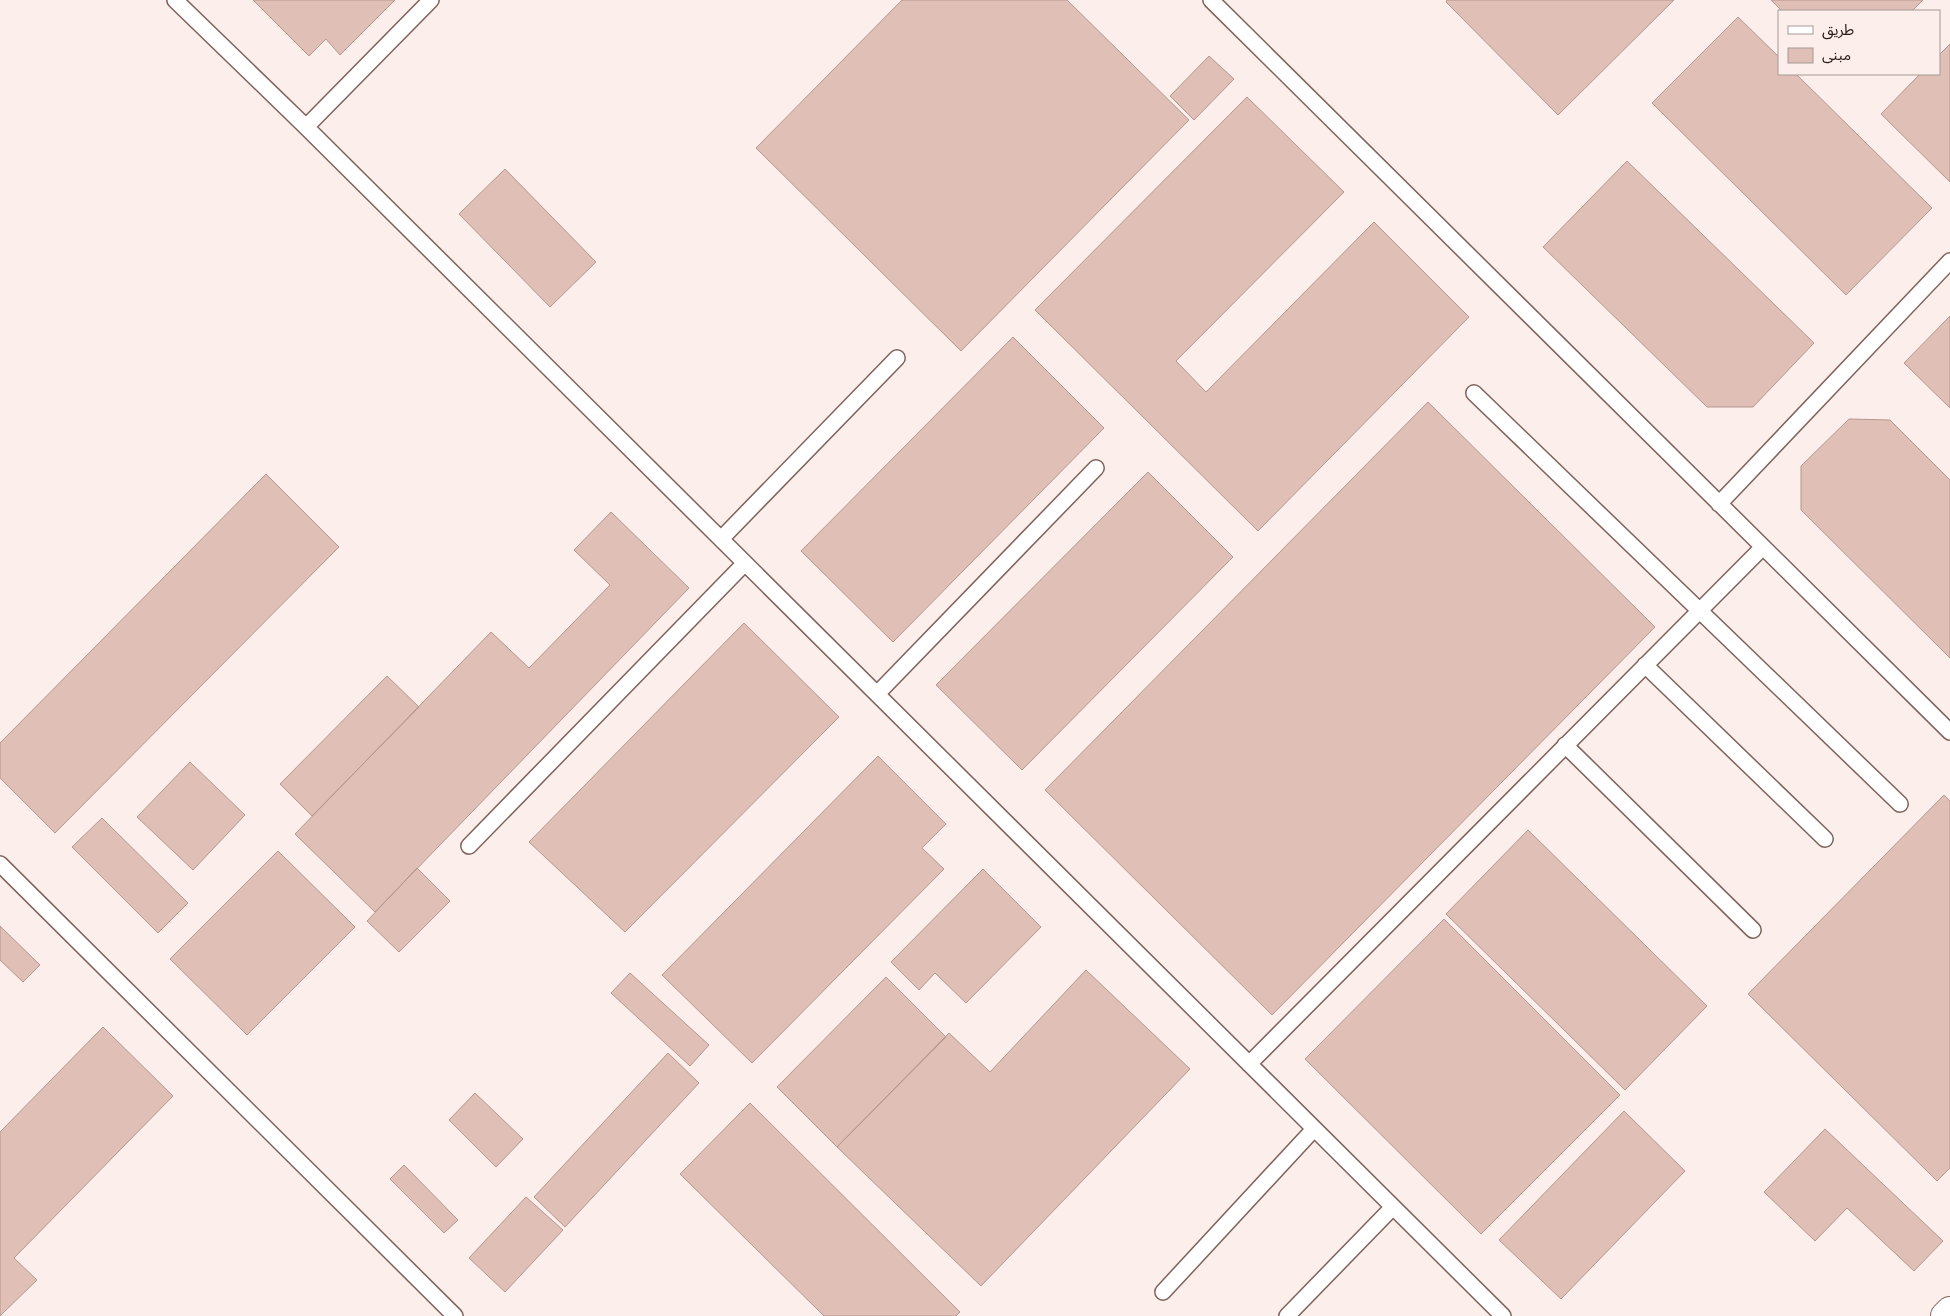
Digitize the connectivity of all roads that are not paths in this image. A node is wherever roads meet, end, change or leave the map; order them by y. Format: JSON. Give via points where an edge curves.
{"nodes":[{"id":1,"x":175,"y":0,"type":"edge"},
{"id":2,"x":431,"y":0,"type":"edge"},
{"id":3,"x":1212,"y":0,"type":"edge"},
{"id":4,"x":306,"y":127,"type":"junction"},
{"id":5,"x":1950,"y":261,"type":"edge"},
{"id":6,"x":897,"y":358,"type":"dead end"},
{"id":7,"x":1474,"y":393,"type":"dead end"},
{"id":8,"x":1096,"y":468,"type":"dead end"},
{"id":9,"x":1719,"y":504,"type":"junction"},
{"id":10,"x":721,"y":539,"type":"junction"},
{"id":11,"x":1763,"y":547,"type":"junction"},
{"id":12,"x":745,"y":563,"type":"junction"},
{"id":13,"x":1700,"y":610,"type":"junction"},
{"id":14,"x":1645,"y":665,"type":"junction"},
{"id":15,"x":877,"y":694,"type":"junction"},
{"id":16,"x":1950,"y":732,"type":"edge"},
{"id":17,"x":1565,"y":745,"type":"junction"},
{"id":18,"x":1900,"y":804,"type":"dead end"},
{"id":19,"x":1824,"y":839,"type":"dead end"},
{"id":20,"x":469,"y":846,"type":"dead end"},
{"id":21,"x":0,"y":864,"type":"edge"},
{"id":22,"x":1753,"y":930,"type":"dead end"},
{"id":23,"x":1248,"y":1064,"type":"junction"},
{"id":24,"x":1314,"y":1129,"type":"junction"},
{"id":25,"x":1393,"y":1207,"type":"junction"},
{"id":26,"x":1163,"y":1292,"type":"dead end"},
{"id":27,"x":1950,"y":1311,"type":"edge"},
{"id":28,"x":455,"y":1316,"type":"edge"},
{"id":29,"x":1287,"y":1316,"type":"edge"},
{"id":30,"x":1503,"y":1316,"type":"edge"},
{"id":31,"x":1945,"y":1316,"type":"edge"}],
"edges":[{"from":1,"to":4,"type":"lane"},
{"from":2,"to":4,"type":"lane"},
{"from":3,"to":9,"type":"lane"},
{"from":4,"to":10,"type":"lane"},
{"from":5,"to":9,"type":"lane"},
{"from":6,"to":10,"type":"lane"},
{"from":7,"to":13,"type":"lane"},
{"from":8,"to":15,"type":"lane"},
{"from":9,"to":11,"type":"lane"},
{"from":10,"to":12,"type":"lane"},
{"from":11,"to":13,"type":"lane"},
{"from":11,"to":16,"type":"lane"},
{"from":12,"to":15,"type":"lane"},
{"from":12,"to":20,"type":"lane"},
{"from":13,"to":14,"type":"lane"},
{"from":13,"to":18,"type":"lane"},
{"from":14,"to":17,"type":"lane"},
{"from":14,"to":19,"type":"lane"},
{"from":15,"to":23,"type":"lane"},
{"from":17,"to":22,"type":"lane"},
{"from":17,"to":23,"type":"lane"},
{"from":21,"to":28,"type":"lane"},
{"from":23,"to":24,"type":"lane"},
{"from":24,"to":25,"type":"lane"},
{"from":24,"to":26,"type":"lane"},
{"from":25,"to":29,"type":"lane"},
{"from":25,"to":30,"type":"lane"},
{"from":27,"to":31,"type":"street"}]}
